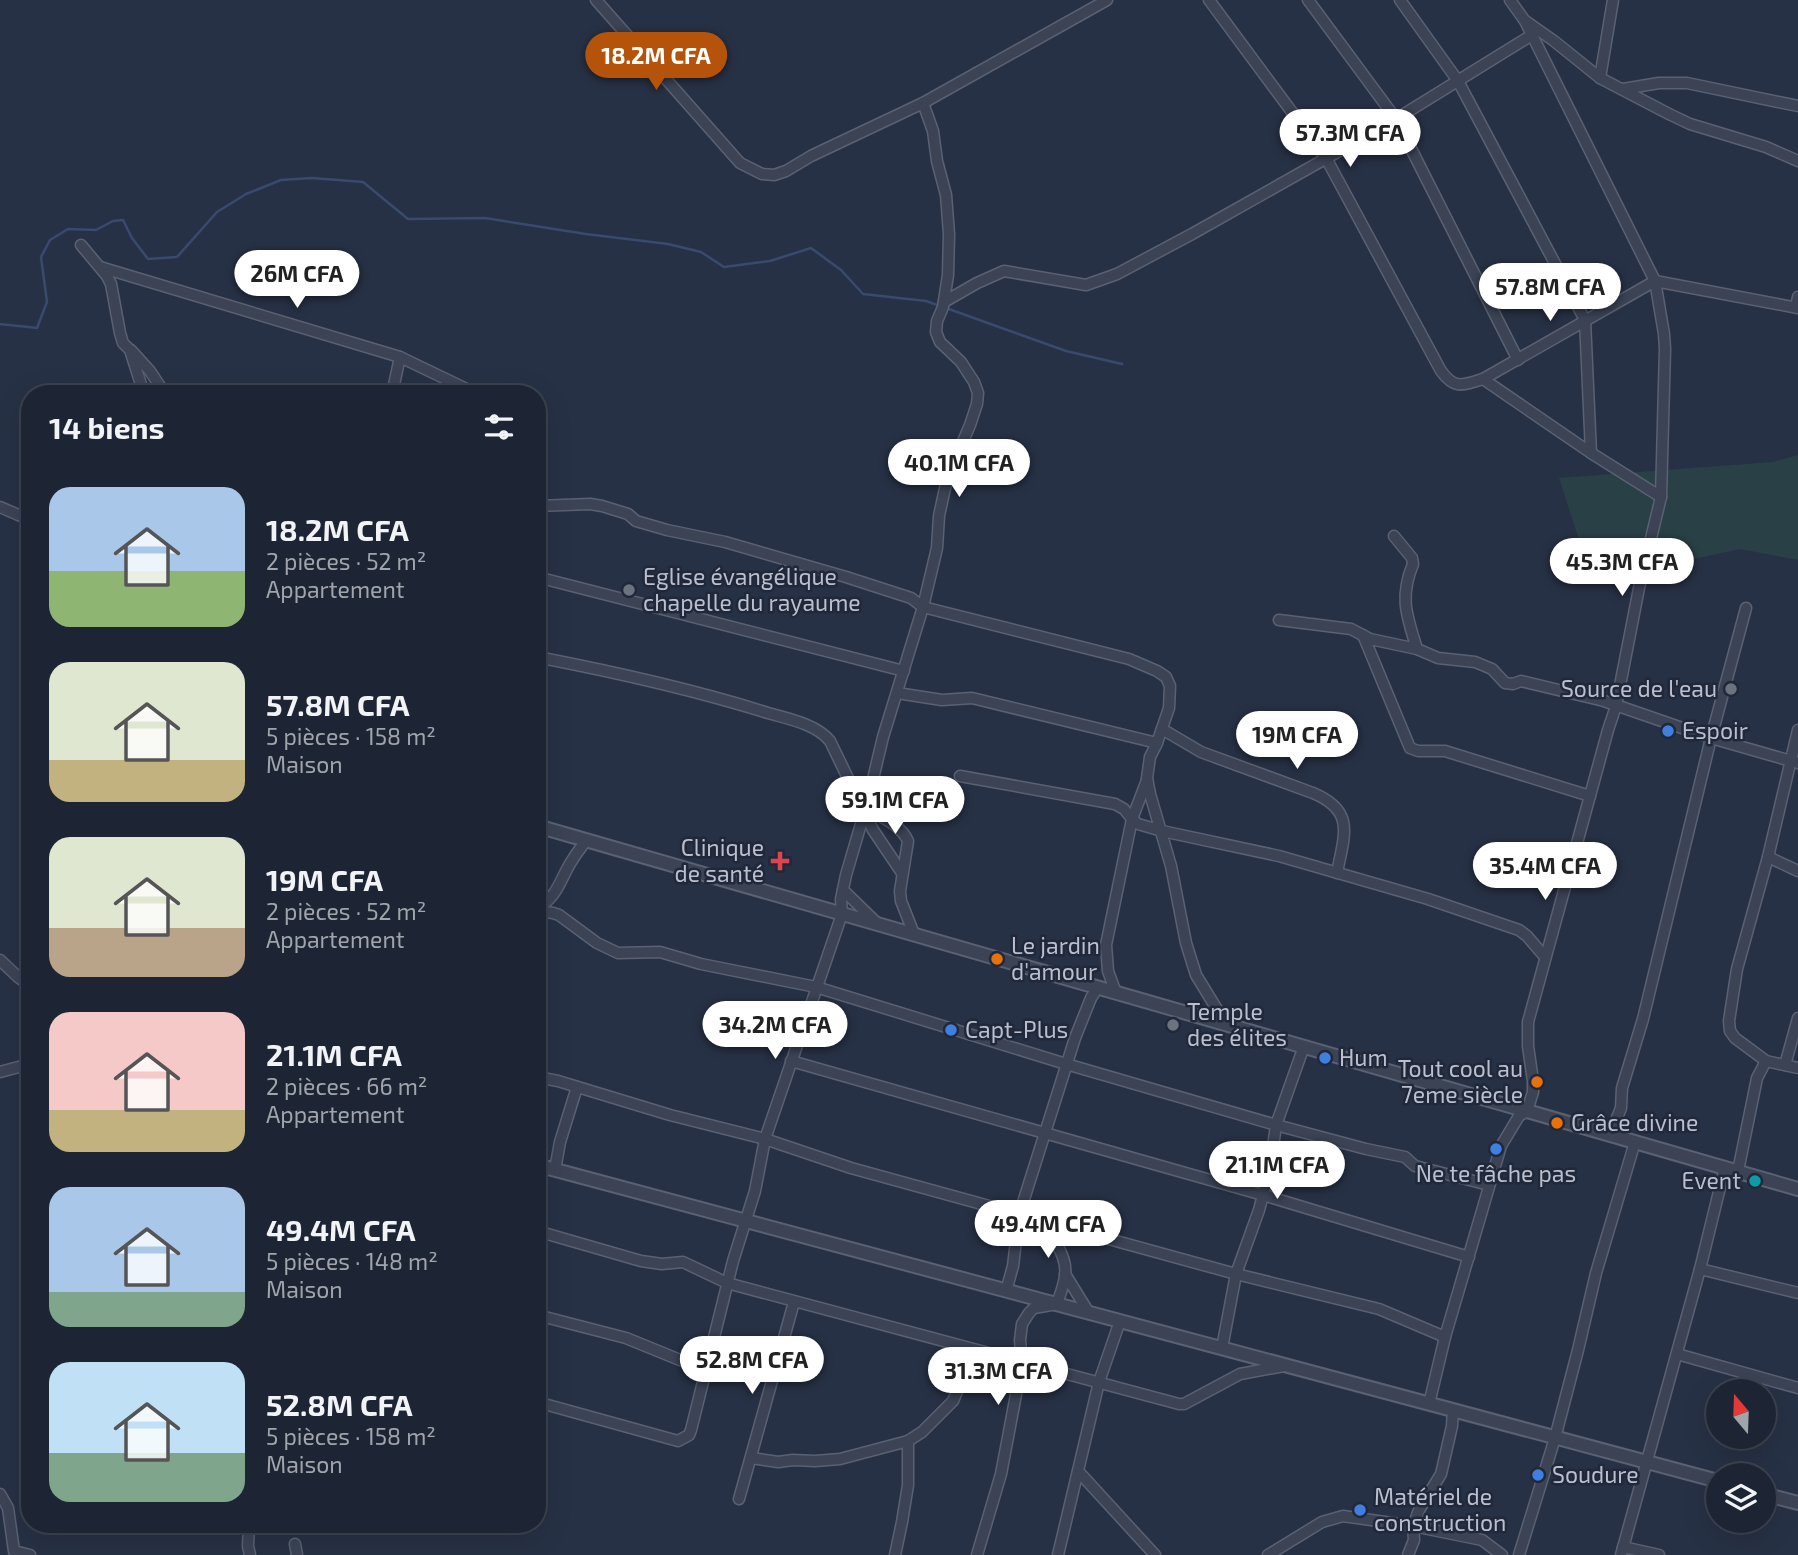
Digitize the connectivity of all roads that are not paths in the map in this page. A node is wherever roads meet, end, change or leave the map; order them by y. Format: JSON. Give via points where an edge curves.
{"nodes":[{"id":1,"x":596,"y":0,"type":"edge"},
{"id":2,"x":1107,"y":0,"type":"edge"},
{"id":3,"x":1209,"y":0,"type":"edge"},
{"id":4,"x":1308,"y":0,"type":"edge"},
{"id":5,"x":1400,"y":0,"type":"edge"},
{"id":6,"x":1510,"y":0,"type":"edge"},
{"id":7,"x":1613,"y":0,"type":"edge"},
{"id":8,"x":1525,"y":21,"type":"junction"},
{"id":9,"x":1532,"y":35,"type":"junction"},
{"id":10,"x":1601,"y":78,"type":"junction"},
{"id":11,"x":1458,"y":80,"type":"junction"},
{"id":12,"x":1622,"y":89,"type":"junction"},
{"id":13,"x":923,"y":103,"type":"junction"},
{"id":14,"x":1798,"y":106,"type":"edge"},
{"id":15,"x":1396,"y":120,"type":"junction"},
{"id":16,"x":1326,"y":158,"type":"junction"},
{"id":17,"x":1798,"y":161,"type":"edge"},
{"id":18,"x":81,"y":245,"type":"dead end"},
{"id":19,"x":100,"y":267,"type":"junction"},
{"id":20,"x":1655,"y":281,"type":"junction"},
{"id":21,"x":944,"y":302,"type":"junction"},
{"id":22,"x":1797,"y":304,"type":"edge"},
{"id":23,"x":1585,"y":320,"type":"junction"},
{"id":24,"x":130,"y":350,"type":"junction"},
{"id":25,"x":400,"y":357,"type":"junction"},
{"id":26,"x":1518,"y":360,"type":"junction"},
{"id":27,"x":1483,"y":379,"type":"junction"},
{"id":28,"x":141,"y":385,"type":"edge"},
{"id":29,"x":159,"y":385,"type":"edge"},
{"id":30,"x":394,"y":385,"type":"edge"},
{"id":31,"x":458,"y":385,"type":"edge"},
{"id":32,"x":1591,"y":453,"type":"junction"},
{"id":33,"x":1661,"y":497,"type":"junction"},
{"id":34,"x":546,"y":506,"type":"edge"},
{"id":35,"x":0,"y":507,"type":"edge"},
{"id":36,"x":21,"y":516,"type":"edge"},
{"id":37,"x":1394,"y":536,"type":"dead end"},
{"id":38,"x":546,"y":579,"type":"edge"},
{"id":39,"x":923,"y":607,"type":"junction"},
{"id":40,"x":1746,"y":608,"type":"dead end"},
{"id":41,"x":1279,"y":620,"type":"dead end"},
{"id":42,"x":1363,"y":635,"type":"junction"},
{"id":43,"x":1417,"y":649,"type":"junction"},
{"id":44,"x":546,"y":659,"type":"edge"},
{"id":45,"x":904,"y":671,"type":"junction"},
{"id":46,"x":897,"y":693,"type":"junction"},
{"id":47,"x":1616,"y":706,"type":"junction"},
{"id":48,"x":1162,"y":729,"type":"junction"},
{"id":49,"x":1798,"y":730,"type":"edge"},
{"id":50,"x":1710,"y":738,"type":"junction"},
{"id":51,"x":1157,"y":743,"type":"junction"},
{"id":52,"x":1794,"y":761,"type":"edge"},
{"id":53,"x":960,"y":776,"type":"dead end"},
{"id":54,"x":1147,"y":778,"type":"junction"},
{"id":55,"x":1590,"y":796,"type":"junction"},
{"id":56,"x":865,"y":810,"type":"junction"},
{"id":57,"x":1132,"y":819,"type":"junction"},
{"id":58,"x":546,"y":829,"type":"edge"},
{"id":59,"x":1162,"y":831,"type":"junction"},
{"id":60,"x":586,"y":840,"type":"junction"},
{"id":61,"x":1768,"y":857,"type":"junction"},
{"id":62,"x":1798,"y":871,"type":"edge"},
{"id":63,"x":902,"y":873,"type":"junction"},
{"id":64,"x":1337,"y":873,"type":"junction"},
{"id":65,"x":843,"y":890,"type":"junction"},
{"id":66,"x":546,"y":903,"type":"edge"},
{"id":67,"x":546,"y":911,"type":"edge"},
{"id":68,"x":842,"y":914,"type":"junction"},
{"id":69,"x":878,"y":924,"type":"junction"},
{"id":70,"x":914,"y":934,"type":"junction"},
{"id":71,"x":1545,"y":957,"type":"junction"},
{"id":72,"x":0,"y":960,"type":"edge"},
{"id":73,"x":21,"y":979,"type":"edge"},
{"id":74,"x":816,"y":987,"type":"junction"},
{"id":75,"x":1098,"y":987,"type":"junction"},
{"id":76,"x":1116,"y":993,"type":"junction"},
{"id":77,"x":1798,"y":1018,"type":"edge"},
{"id":78,"x":1226,"y":1024,"type":"junction"},
{"id":79,"x":1304,"y":1046,"type":"junction"},
{"id":80,"x":791,"y":1061,"type":"junction"},
{"id":81,"x":1766,"y":1061,"type":"junction"},
{"id":82,"x":1066,"y":1064,"type":"junction"},
{"id":83,"x":1785,"y":1065,"type":"junction"},
{"id":84,"x":21,"y":1066,"type":"edge"},
{"id":85,"x":1798,"y":1068,"type":"edge"},
{"id":86,"x":0,"y":1072,"type":"edge"},
{"id":87,"x":546,"y":1079,"type":"edge"},
{"id":88,"x":577,"y":1087,"type":"junction"},
{"id":89,"x":1527,"y":1111,"type":"junction"},
{"id":90,"x":1276,"y":1125,"type":"junction"},
{"id":91,"x":1044,"y":1134,"type":"junction"},
{"id":92,"x":1610,"y":1135,"type":"junction"},
{"id":93,"x":765,"y":1139,"type":"junction"},
{"id":94,"x":1635,"y":1142,"type":"junction"},
{"id":95,"x":546,"y":1168,"type":"edge"},
{"id":96,"x":1731,"y":1169,"type":"junction"},
{"id":97,"x":555,"y":1170,"type":"junction"},
{"id":98,"x":1489,"y":1185,"type":"junction"},
{"id":99,"x":1798,"y":1189,"type":"edge"},
{"id":100,"x":1263,"y":1195,"type":"junction"},
{"id":101,"x":1024,"y":1216,"type":"junction"},
{"id":102,"x":747,"y":1221,"type":"junction"},
{"id":103,"x":546,"y":1234,"type":"edge"},
{"id":104,"x":1474,"y":1242,"type":"junction"},
{"id":105,"x":1451,"y":1252,"type":"junction"},
{"id":106,"x":1469,"y":1257,"type":"junction"},
{"id":107,"x":1700,"y":1269,"type":"junction"},
{"id":108,"x":1236,"y":1273,"type":"junction"},
{"id":109,"x":1065,"y":1274,"type":"junction"},
{"id":110,"x":727,"y":1283,"type":"junction"},
{"id":111,"x":1006,"y":1291,"type":"junction"},
{"id":112,"x":1798,"y":1293,"type":"edge"},
{"id":113,"x":794,"y":1302,"type":"junction"},
{"id":114,"x":1057,"y":1304,"type":"junction"},
{"id":115,"x":1089,"y":1313,"type":"junction"},
{"id":116,"x":546,"y":1317,"type":"edge"},
{"id":117,"x":1120,"y":1321,"type":"junction"},
{"id":118,"x":1445,"y":1337,"type":"junction"},
{"id":119,"x":1222,"y":1349,"type":"junction"},
{"id":120,"x":979,"y":1351,"type":"junction"},
{"id":121,"x":1677,"y":1354,"type":"junction"},
{"id":122,"x":1253,"y":1357,"type":"junction"},
{"id":123,"x":707,"y":1359,"type":"junction"},
{"id":124,"x":1022,"y":1363,"type":"junction"},
{"id":125,"x":1286,"y":1366,"type":"junction"},
{"id":126,"x":1240,"y":1374,"type":"junction"},
{"id":127,"x":1099,"y":1382,"type":"junction"},
{"id":128,"x":1798,"y":1388,"type":"edge"},
{"id":129,"x":546,"y":1404,"type":"edge"},
{"id":130,"x":1429,"y":1404,"type":"junction"},
{"id":131,"x":1453,"y":1410,"type":"junction"},
{"id":132,"x":1555,"y":1438,"type":"junction"},
{"id":133,"x":908,"y":1441,"type":"junction"},
{"id":134,"x":751,"y":1458,"type":"junction"},
{"id":135,"x":1647,"y":1462,"type":"junction"},
{"id":136,"x":1078,"y":1471,"type":"junction"},
{"id":137,"x":1706,"y":1478,"type":"edge"},
{"id":138,"x":0,"y":1494,"type":"edge"},
{"id":139,"x":1776,"y":1497,"type":"edge"},
{"id":140,"x":739,"y":1499,"type":"dead end"},
{"id":141,"x":1798,"y":1503,"type":"edge"},
{"id":142,"x":1413,"y":1526,"type":"junction"},
{"id":143,"x":249,"y":1533,"type":"edge"},
{"id":144,"x":1622,"y":1551,"type":"edge"},
{"id":145,"x":30,"y":1555,"type":"edge"},
{"id":146,"x":250,"y":1555,"type":"edge"},
{"id":147,"x":895,"y":1555,"type":"edge"},
{"id":148,"x":977,"y":1555,"type":"edge"},
{"id":149,"x":1058,"y":1555,"type":"edge"},
{"id":150,"x":1155,"y":1555,"type":"edge"},
{"id":151,"x":1268,"y":1555,"type":"edge"},
{"id":152,"x":1408,"y":1555,"type":"edge"},
{"id":153,"x":1502,"y":1555,"type":"edge"},
{"id":154,"x":1519,"y":1555,"type":"edge"},
{"id":155,"x":1659,"y":1555,"type":"edge"}],
"edges":[{"from":1,"to":13,"type":"street","via":[[740,163],[762,174],[786,171]]},
{"from":2,"to":13,"type":"street"},
{"from":3,"to":16,"type":"street"},
{"from":4,"to":15,"type":"street"},
{"from":5,"to":11,"type":"street"},
{"from":6,"to":8,"type":"street"},
{"from":7,"to":10,"type":"street"},
{"from":8,"to":9,"type":"street"},
{"from":8,"to":10,"type":"street"},
{"from":9,"to":11,"type":"street"},
{"from":9,"to":20,"type":"street"},
{"from":10,"to":12,"type":"street"},
{"from":11,"to":15,"type":"street"},
{"from":11,"to":23,"type":"street"},
{"from":12,"to":14,"type":"street","via":[[1688,83]]},
{"from":12,"to":17,"type":"street","via":[[1690,124]]},
{"from":13,"to":21,"type":"street","via":[[946,195],[949,234]]},
{"from":15,"to":16,"type":"street"},
{"from":15,"to":26,"type":"street"},
{"from":16,"to":21,"type":"street","via":[[1097,282],[1074,285],[1004,271]]},
{"from":16,"to":27,"type":"street","via":[[1448,381],[1463,385]]},
{"from":18,"to":19,"type":"street"},
{"from":19,"to":24,"type":"street","via":[[111,284],[120,333]]},
{"from":19,"to":25,"type":"street"},
{"from":20,"to":22,"type":"street"},
{"from":20,"to":23,"type":"street"},
{"from":20,"to":33,"type":"street","via":[[1665,349]]},
{"from":21,"to":39,"type":"street","via":[[936,331],[940,342],[961,362],[978,393],[947,479]]},
{"from":23,"to":26,"type":"street"},
{"from":23,"to":32,"type":"street"},
{"from":24,"to":28,"type":"street"},
{"from":24,"to":29,"type":"street"},
{"from":25,"to":30,"type":"street"},
{"from":25,"to":31,"type":"street"},
{"from":26,"to":27,"type":"street"},
{"from":27,"to":32,"type":"street"},
{"from":32,"to":33,"type":"street"},
{"from":33,"to":47,"type":"street"},
{"from":34,"to":39,"type":"street","via":[[602,506],[636,521],[846,577],[911,598]]},
{"from":35,"to":36,"type":"street"},
{"from":37,"to":43,"type":"street","via":[[1412,558],[1405,608]]},
{"from":38,"to":45,"type":"street"},
{"from":39,"to":45,"type":"street"},
{"from":39,"to":48,"type":"street","via":[[1129,659],[1157,671],[1170,686]]},
{"from":40,"to":50,"type":"street"},
{"from":41,"to":42,"type":"street","via":[[1351,629]]},
{"from":42,"to":43,"type":"street"},
{"from":42,"to":55,"type":"street","via":[[1410,748],[1445,751]]},
{"from":43,"to":47,"type":"street","via":[[1438,658],[1488,666],[1505,683],[1521,681]]},
{"from":44,"to":56,"type":"street","via":[[745,705],[809,726],[831,741]]},
{"from":45,"to":46,"type":"street"},
{"from":46,"to":51,"type":"street","via":[[972,698]]},
{"from":46,"to":56,"type":"street"},
{"from":47,"to":50,"type":"street"},
{"from":47,"to":55,"type":"street"},
{"from":48,"to":51,"type":"street"},
{"from":48,"to":64,"type":"street","via":[[1201,752],[1313,793],[1336,806],[1345,831]]},
{"from":49,"to":52,"type":"street"},
{"from":50,"to":52,"type":"street"},
{"from":50,"to":92,"type":"street","via":[[1643,1019],[1622,1088],[1621,1108]]},
{"from":51,"to":54,"type":"street"},
{"from":52,"to":61,"type":"street"},
{"from":53,"to":57,"type":"street","via":[[1115,804]]},
{"from":54,"to":57,"type":"street"},
{"from":54,"to":59,"type":"street"},
{"from":55,"to":71,"type":"street"},
{"from":56,"to":63,"type":"street"},
{"from":56,"to":63,"type":"street","via":[[905,834],[908,851]]},
{"from":56,"to":65,"type":"street"},
{"from":57,"to":59,"type":"street"},
{"from":57,"to":76,"type":"street","via":[[1106,945]]},
{"from":58,"to":60,"type":"street"},
{"from":59,"to":64,"type":"street"},
{"from":59,"to":78,"type":"street","via":[[1196,975]]},
{"from":60,"to":66,"type":"street"},
{"from":60,"to":68,"type":"street"},
{"from":61,"to":62,"type":"street"},
{"from":61,"to":81,"type":"street","via":[[1737,969],[1729,1021],[1735,1038]]},
{"from":63,"to":70,"type":"street","via":[[901,901]]},
{"from":64,"to":71,"type":"street","via":[[1519,930]]},
{"from":65,"to":68,"type":"street"},
{"from":65,"to":69,"type":"street"},
{"from":67,"to":74,"type":"street","via":[[618,953],[660,952]]},
{"from":68,"to":69,"type":"street"},
{"from":68,"to":74,"type":"street"},
{"from":69,"to":70,"type":"street"},
{"from":70,"to":75,"type":"street"},
{"from":71,"to":89,"type":"street","via":[[1528,1022],[1533,1081]]},
{"from":72,"to":73,"type":"street"},
{"from":74,"to":80,"type":"street"},
{"from":74,"to":82,"type":"street"},
{"from":75,"to":76,"type":"street"},
{"from":75,"to":82,"type":"street"},
{"from":76,"to":78,"type":"street"},
{"from":77,"to":83,"type":"street"},
{"from":78,"to":79,"type":"street"},
{"from":79,"to":89,"type":"street"},
{"from":79,"to":90,"type":"street"},
{"from":80,"to":91,"type":"street"},
{"from":80,"to":93,"type":"street"},
{"from":81,"to":83,"type":"street"},
{"from":81,"to":96,"type":"street"},
{"from":82,"to":90,"type":"street"},
{"from":82,"to":91,"type":"street"},
{"from":83,"to":85,"type":"street"},
{"from":84,"to":86,"type":"street"},
{"from":87,"to":88,"type":"street"},
{"from":88,"to":93,"type":"street"},
{"from":88,"to":97,"type":"street"},
{"from":89,"to":92,"type":"street"},
{"from":89,"to":98,"type":"street","via":[[1501,1146]]},
{"from":90,"to":98,"type":"street","via":[[1405,1157],[1415,1166]]},
{"from":90,"to":100,"type":"street"},
{"from":91,"to":100,"type":"street"},
{"from":91,"to":101,"type":"street"},
{"from":92,"to":94,"type":"street"},
{"from":93,"to":101,"type":"street"},
{"from":93,"to":102,"type":"street"},
{"from":94,"to":96,"type":"street"},
{"from":94,"to":132,"type":"street"},
{"from":95,"to":97,"type":"street"},
{"from":96,"to":99,"type":"street"},
{"from":96,"to":107,"type":"street"},
{"from":97,"to":102,"type":"street"},
{"from":98,"to":104,"type":"street"},
{"from":100,"to":105,"type":"street"},
{"from":100,"to":108,"type":"street"},
{"from":101,"to":108,"type":"street"},
{"from":101,"to":109,"type":"street","via":[[1046,1228],[1062,1255]]},
{"from":101,"to":111,"type":"street"},
{"from":102,"to":110,"type":"street"},
{"from":102,"to":111,"type":"street"},
{"from":103,"to":110,"type":"street","via":[[641,1261],[683,1262]]},
{"from":104,"to":105,"type":"street"},
{"from":104,"to":106,"type":"street"},
{"from":105,"to":106,"type":"street"},
{"from":106,"to":118,"type":"street"},
{"from":107,"to":112,"type":"street"},
{"from":107,"to":121,"type":"street"},
{"from":108,"to":118,"type":"street","via":[[1379,1309]]},
{"from":108,"to":119,"type":"street"},
{"from":109,"to":114,"type":"street"},
{"from":109,"to":115,"type":"street"},
{"from":110,"to":113,"type":"street"},
{"from":110,"to":123,"type":"street"},
{"from":111,"to":114,"type":"street"},
{"from":113,"to":120,"type":"street"},
{"from":113,"to":134,"type":"street"},
{"from":114,"to":115,"type":"street"},
{"from":114,"to":124,"type":"street","via":[[1034,1308],[1022,1324]]},
{"from":115,"to":117,"type":"street"},
{"from":116,"to":123,"type":"street","via":[[626,1338],[680,1360]]},
{"from":117,"to":119,"type":"street"},
{"from":117,"to":127,"type":"street"},
{"from":118,"to":130,"type":"street"},
{"from":119,"to":122,"type":"street"},
{"from":120,"to":124,"type":"street"},
{"from":120,"to":133,"type":"street","via":[[953,1401]]},
{"from":121,"to":128,"type":"street"},
{"from":121,"to":135,"type":"street"},
{"from":122,"to":125,"type":"street"},
{"from":122,"to":126,"type":"street"},
{"from":123,"to":129,"type":"street","via":[[689,1436],[678,1441]]},
{"from":124,"to":127,"type":"street"},
{"from":124,"to":148,"type":"street","via":[[1001,1474]]},
{"from":125,"to":126,"type":"street"},
{"from":125,"to":130,"type":"street"},
{"from":126,"to":127,"type":"street","via":[[1184,1404]]},
{"from":127,"to":136,"type":"street"},
{"from":130,"to":131,"type":"street"},
{"from":131,"to":132,"type":"street"},
{"from":131,"to":142,"type":"street","via":[[1441,1474]]},
{"from":132,"to":135,"type":"street"},
{"from":132,"to":154,"type":"street"},
{"from":133,"to":134,"type":"street","via":[[840,1459],[778,1462]]},
{"from":133,"to":147,"type":"street","via":[[908,1485]]},
{"from":134,"to":140,"type":"street"},
{"from":135,"to":137,"type":"street"},
{"from":135,"to":144,"type":"street"},
{"from":136,"to":149,"type":"street"},
{"from":136,"to":150,"type":"street"},
{"from":138,"to":145,"type":"street","via":[[8,1508],[14,1551]]},
{"from":139,"to":141,"type":"street"},
{"from":142,"to":151,"type":"street","via":[[1343,1516],[1322,1522]]},
{"from":142,"to":152,"type":"street"},
{"from":142,"to":153,"type":"street","via":[[1482,1541]]},
{"from":143,"to":146,"type":"street"},
{"from":144,"to":155,"type":"street"}]}
